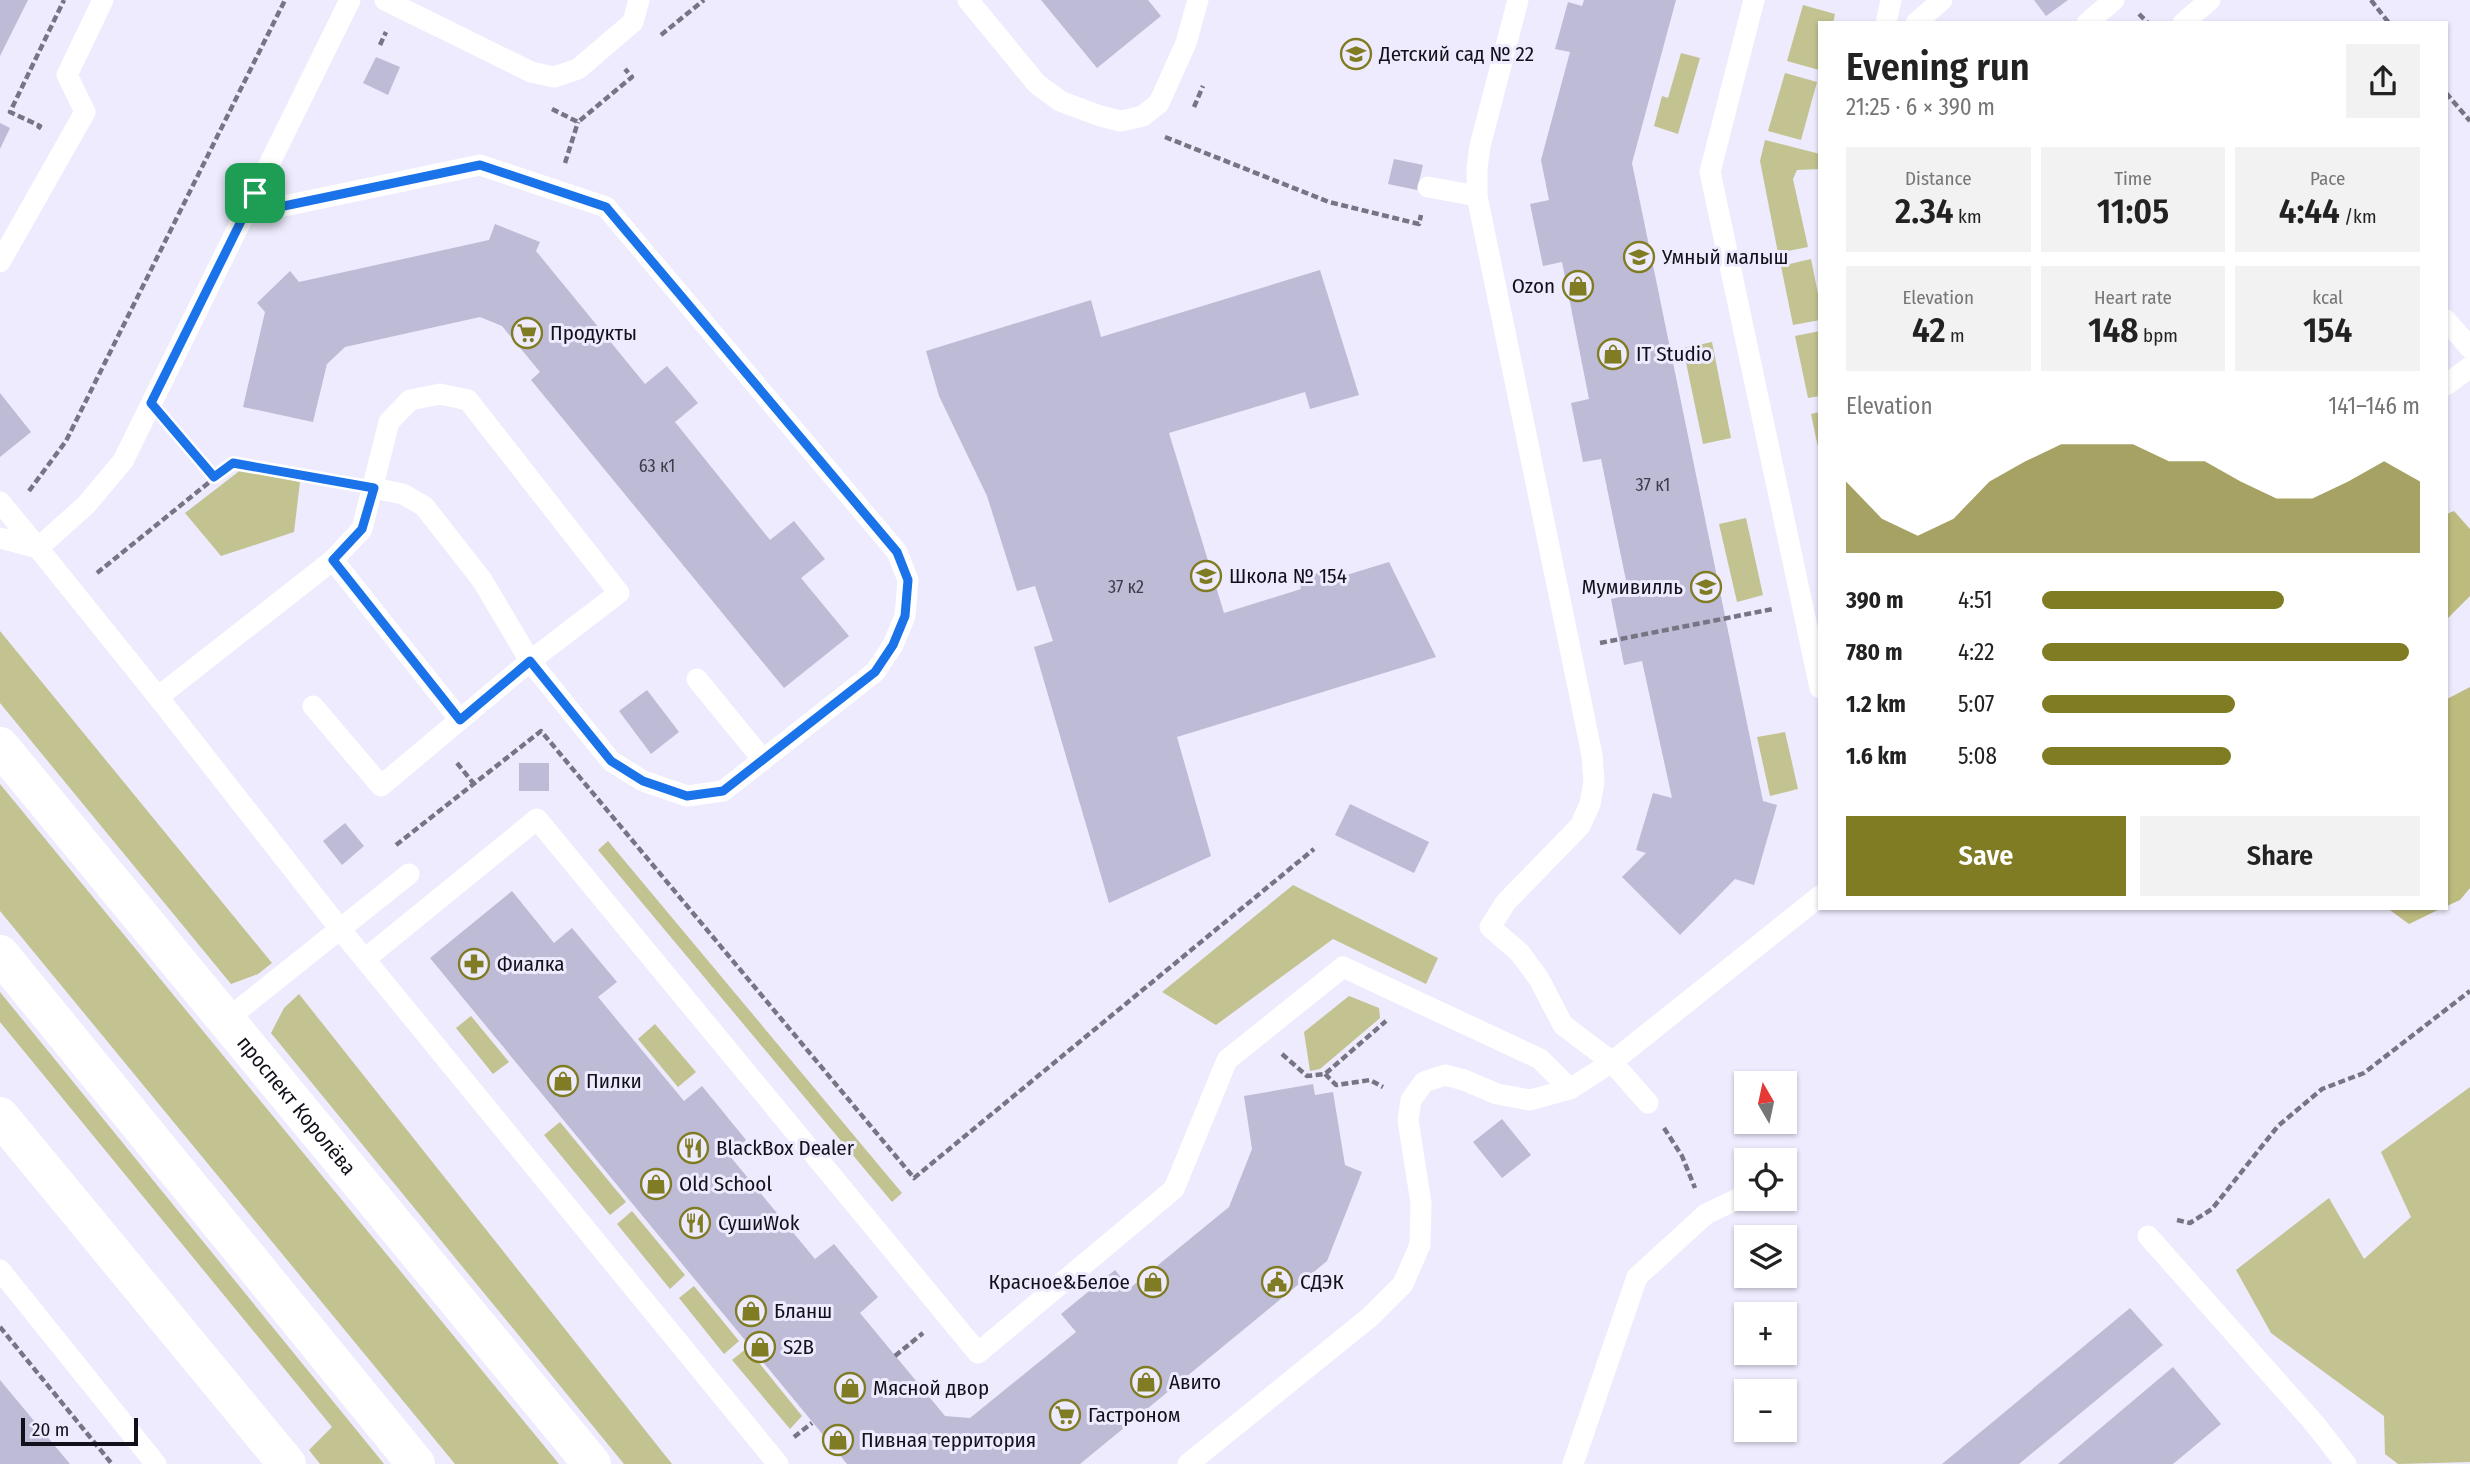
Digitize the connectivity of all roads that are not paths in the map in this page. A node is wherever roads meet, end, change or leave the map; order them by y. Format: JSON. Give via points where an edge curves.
{"nodes":[{"id":1,"x":103,"y":0,"type":"edge"},
{"id":2,"x":349,"y":0,"type":"edge"},
{"id":3,"x":386,"y":0,"type":"edge"},
{"id":4,"x":639,"y":0,"type":"edge"},
{"id":5,"x":968,"y":0,"type":"edge"},
{"id":6,"x":1198,"y":0,"type":"edge"},
{"id":7,"x":1518,"y":0,"type":"edge"},
{"id":8,"x":1754,"y":0,"type":"edge"},
{"id":9,"x":1891,"y":0,"type":"edge"},
{"id":10,"x":1942,"y":0,"type":"edge"},
{"id":11,"x":2114,"y":0,"type":"edge"},
{"id":12,"x":1886,"y":21,"type":"edge"},
{"id":13,"x":1918,"y":21,"type":"edge"},
{"id":14,"x":2089,"y":21,"type":"edge"},
{"id":15,"x":1428,"y":187,"type":"road end"},
{"id":16,"x":255,"y":193,"type":"junction"},
{"id":17,"x":1476,"y":196,"type":"junction"},
{"id":18,"x":0,"y":262,"type":"edge"},
{"id":19,"x":2448,"y":322,"type":"edge"},
{"id":20,"x":2467,"y":339,"type":"edge"},
{"id":21,"x":2470,"y":367,"type":"edge"},
{"id":22,"x":2448,"y":384,"type":"edge"},
{"id":23,"x":374,"y":488,"type":"junction"},
{"id":24,"x":6,"y":508,"type":"edge"},
{"id":25,"x":0,"y":538,"type":"edge"},
{"id":26,"x":38,"y":548,"type":"junction"},
{"id":27,"x":333,"y":560,"type":"junction"},
{"id":28,"x":1816,"y":645,"type":"edge"},
{"id":29,"x":530,"y":661,"type":"junction"},
{"id":30,"x":1818,"y":666,"type":"edge"},
{"id":31,"x":697,"y":678,"type":"dead end"},
{"id":32,"x":158,"y":697,"type":"junction"},
{"id":33,"x":313,"y":706,"type":"dead end"},
{"id":34,"x":460,"y":720,"type":"junction"},
{"id":35,"x":0,"y":746,"type":"edge"},
{"id":36,"x":763,"y":760,"type":"junction"},
{"id":37,"x":409,"y":874,"type":"dead end"},
{"id":38,"x":1818,"y":898,"type":"edge"},
{"id":39,"x":340,"y":929,"type":"junction"},
{"id":40,"x":0,"y":954,"type":"edge"},
{"id":41,"x":365,"y":959,"type":"junction"},
{"id":42,"x":226,"y":1020,"type":"junction"},
{"id":43,"x":1612,"y":1062,"type":"junction"},
{"id":44,"x":1570,"y":1089,"type":"junction"},
{"id":45,"x":1648,"y":1104,"type":"road end"},
{"id":46,"x":0,"y":1116,"type":"edge"},
{"id":47,"x":1734,"y":1201,"type":"edge"},
{"id":48,"x":2148,"y":1236,"type":"road end"},
{"id":49,"x":0,"y":1270,"type":"edge"},
{"id":50,"x":156,"y":1464,"type":"edge"},
{"id":51,"x":287,"y":1464,"type":"edge"},
{"id":52,"x":415,"y":1464,"type":"edge"},
{"id":53,"x":592,"y":1464,"type":"edge"},
{"id":54,"x":778,"y":1464,"type":"edge"},
{"id":55,"x":1188,"y":1464,"type":"edge"},
{"id":56,"x":1573,"y":1464,"type":"edge"},
{"id":57,"x":2346,"y":1464,"type":"edge"}],
"edges":[{"from":1,"to":18,"type":"lane","via":[[68,75],[85,112]]},
{"from":2,"to":16,"type":"lane"},
{"from":3,"to":4,"type":"lane","via":[[531,72],[554,77],[578,69],[634,22]]},
{"from":5,"to":6,"type":"lane","via":[[1037,84],[1060,100],[1121,121],[1143,116],[1159,103],[1186,43]]},
{"from":7,"to":17,"type":"lane","via":[[1480,146]]},
{"from":8,"to":28,"type":"lane","via":[[1710,172],[1802,604]]},
{"from":9,"to":12,"type":"lane"},
{"from":10,"to":13,"type":"lane"},
{"from":11,"to":14,"type":"lane"},
{"from":15,"to":17,"type":"lane"},
{"from":16,"to":26,"type":"lane","via":[[123,461],[86,505]]},
{"from":16,"to":36,"type":"lane","via":[[284,206],[480,165],[606,207],[897,552],[908,580],[905,616],[875,672]]},
{"from":17,"to":43,"type":"lane","via":[[1594,782],[1580,826],[1506,902],[1490,927],[1520,953],[1563,1025]]},
{"from":19,"to":20,"type":"lane"},
{"from":21,"to":22,"type":"lane"},
{"from":23,"to":27,"type":"lane","via":[[362,529]]},
{"from":23,"to":29,"type":"lane","via":[[402,494],[424,506],[482,580]]},
{"from":23,"to":29,"type":"lane","via":[[389,422],[410,400],[440,394],[468,400],[619,593]]},
{"from":24,"to":26,"type":"lane"},
{"from":25,"to":26,"type":"lane"},
{"from":26,"to":32,"type":"lane"},
{"from":27,"to":32,"type":"lane"},
{"from":27,"to":34,"type":"lane"},
{"from":28,"to":30,"type":"lane"},
{"from":29,"to":34,"type":"lane"},
{"from":29,"to":36,"type":"lane","via":[[611,761],[643,781],[687,796],[723,791]]},
{"from":31,"to":36,"type":"lane"},
{"from":32,"to":39,"type":"lane"},
{"from":33,"to":34,"type":"lane","via":[[381,786]]},
{"from":35,"to":42,"type":"street","name":"проспект Королёва"},
{"from":37,"to":39,"type":"lane"},
{"from":38,"to":43,"type":"lane"},
{"from":39,"to":41,"type":"lane"},
{"from":39,"to":42,"type":"lane"},
{"from":40,"to":52,"type":"street"},
{"from":41,"to":44,"type":"lane","via":[[537,819],[978,1353],[1174,1189],[1227,1060],[1343,967],[1540,1059]]},
{"from":41,"to":54,"type":"lane"},
{"from":42,"to":53,"type":"street","name":"проспект Королёва"},
{"from":43,"to":44,"type":"lane"},
{"from":43,"to":45,"type":"lane"},
{"from":44,"to":55,"type":"lane","via":[[1530,1100],[1497,1094],[1445,1075],[1424,1083],[1411,1100],[1408,1120],[1421,1203],[1420,1245],[1403,1284],[1370,1317]]},
{"from":46,"to":51,"type":"street"},
{"from":47,"to":56,"type":"lane","via":[[1706,1214],[1637,1277]]},
{"from":48,"to":57,"type":"lane"},
{"from":49,"to":50,"type":"lane"}]}
